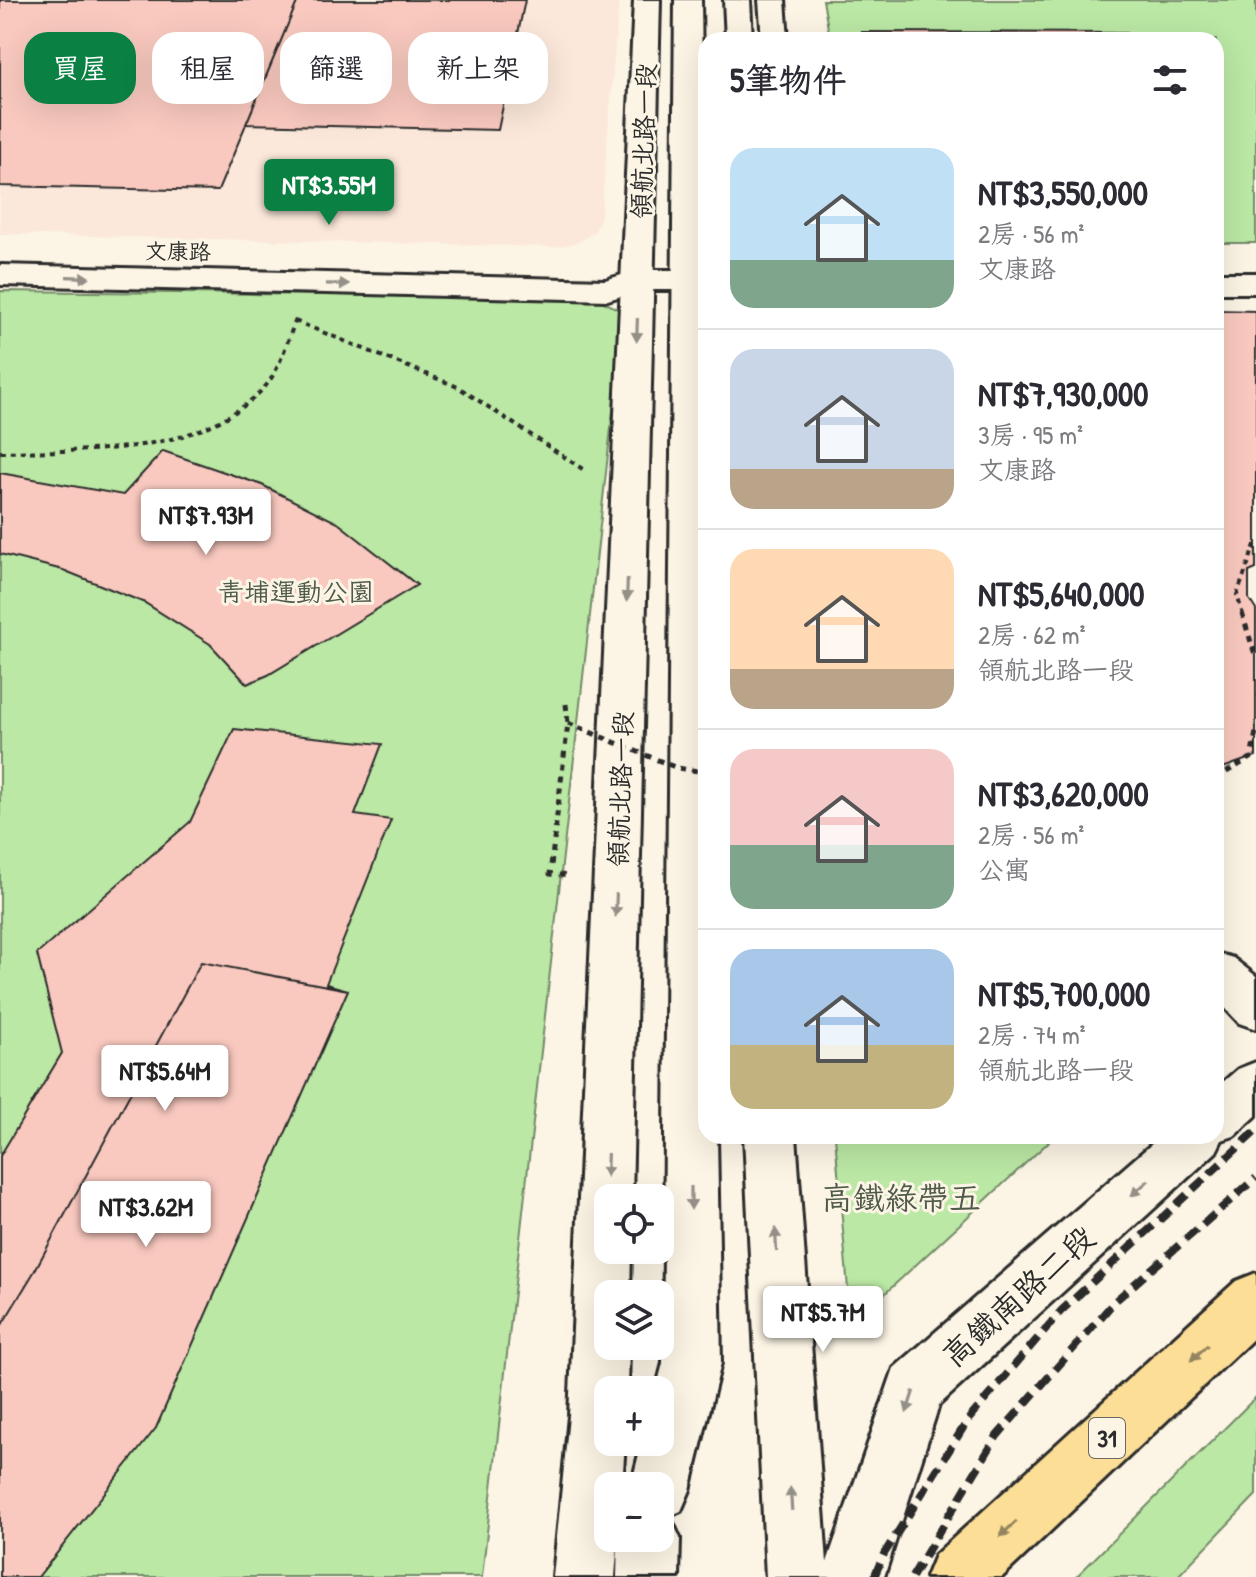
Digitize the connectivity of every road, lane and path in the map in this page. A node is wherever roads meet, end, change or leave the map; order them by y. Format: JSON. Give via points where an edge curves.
{"nodes":[{"id":1,"x":647,"y":0,"type":"edge"},
{"id":2,"x":688,"y":0,"type":"edge"},
{"id":3,"x":737,"y":0,"type":"edge"},
{"id":4,"x":772,"y":0,"type":"edge"},
{"id":5,"x":739,"y":32,"type":"edge"},
{"id":6,"x":774,"y":32,"type":"edge"},
{"id":7,"x":0,"y":246,"type":"edge"},
{"id":8,"x":0,"y":275,"type":"edge"},
{"id":9,"x":638,"y":280,"type":"junction"},
{"id":10,"x":696,"y":280,"type":"edge"},
{"id":11,"x":1224,"y":283,"type":"edge"},
{"id":12,"x":1256,"y":283,"type":"edge"},
{"id":13,"x":301,"y":309,"type":"dead end"},
{"id":14,"x":295,"y":321,"type":"junction"},
{"id":15,"x":0,"y":452,"type":"edge"},
{"id":16,"x":584,"y":470,"type":"dead end"},
{"id":17,"x":1256,"y":542,"type":"edge"},
{"id":18,"x":1256,"y":658,"type":"edge"},
{"id":19,"x":566,"y":704,"type":"dead end"},
{"id":20,"x":568,"y":723,"type":"junction"},
{"id":21,"x":1256,"y":732,"type":"edge"},
{"id":22,"x":698,"y":771,"type":"edge"},
{"id":23,"x":1224,"y":773,"type":"edge"},
{"id":24,"x":550,"y":874,"type":"dead end"},
{"id":25,"x":1224,"y":977,"type":"edge"},
{"id":26,"x":1256,"y":1009,"type":"edge"},
{"id":27,"x":1256,"y":1084,"type":"edge"},
{"id":28,"x":1224,"y":1113,"type":"edge"},
{"id":29,"x":770,"y":1144,"type":"edge"},
{"id":30,"x":1189,"y":1144,"type":"edge"},
{"id":31,"x":1256,"y":1299,"type":"edge"},
{"id":32,"x":665,"y":1472,"type":"edge"},
{"id":33,"x":649,"y":1552,"type":"edge"},
{"id":34,"x":584,"y":1577,"type":"edge"},
{"id":35,"x":648,"y":1577,"type":"edge"},
{"id":36,"x":797,"y":1577,"type":"edge"},
{"id":37,"x":853,"y":1577,"type":"edge"},
{"id":38,"x":957,"y":1577,"type":"edge"}],
"edges":[{"from":1,"to":9,"type":"street","name":"領航北路一段"},
{"from":2,"to":10,"type":"street","name":"領航北路一段"},
{"from":3,"to":5,"type":"street"},
{"from":4,"to":6,"type":"street"},
{"from":7,"to":9,"type":"street","name":"文康路","via":[[608,262]]},
{"from":8,"to":9,"type":"street","name":"文康路","one_way":true,"via":[[583,290],[608,290]]},
{"from":9,"to":10,"type":"street","name":"文康路"},
{"from":9,"to":34,"type":"street","name":"領航北路一段","one_way":true,"via":[[598,1416]]},
{"from":10,"to":32,"type":"street","name":"領航北路一段","one_way":true,"via":[[692,1363]]},
{"from":11,"to":12,"type":"street"},
{"from":13,"to":14,"type":"path"},
{"from":14,"to":15,"type":"path","via":[[264,388],[214,426],[134,447]]},
{"from":14,"to":16,"type":"path","via":[[458,387]]},
{"from":17,"to":18,"type":"path","via":[[1237,595]]},
{"from":19,"to":20,"type":"path"},
{"from":20,"to":22,"type":"path","bridge":true,"via":[[677,768]]},
{"from":20,"to":24,"type":"path"},
{"from":21,"to":23,"type":"path","via":[[1251,758]]},
{"from":25,"to":26,"type":"street"},
{"from":27,"to":28,"type":"street"},
{"from":36,"to":29,"type":"street","one_way":true},
{"from":30,"to":37,"type":"street","name":"高鐵南路二段","one_way":true,"via":[[915,1388]]},
{"from":31,"to":38,"type":"main road","number":"31","one_way":true},
{"from":33,"to":35,"type":"street"}]}
